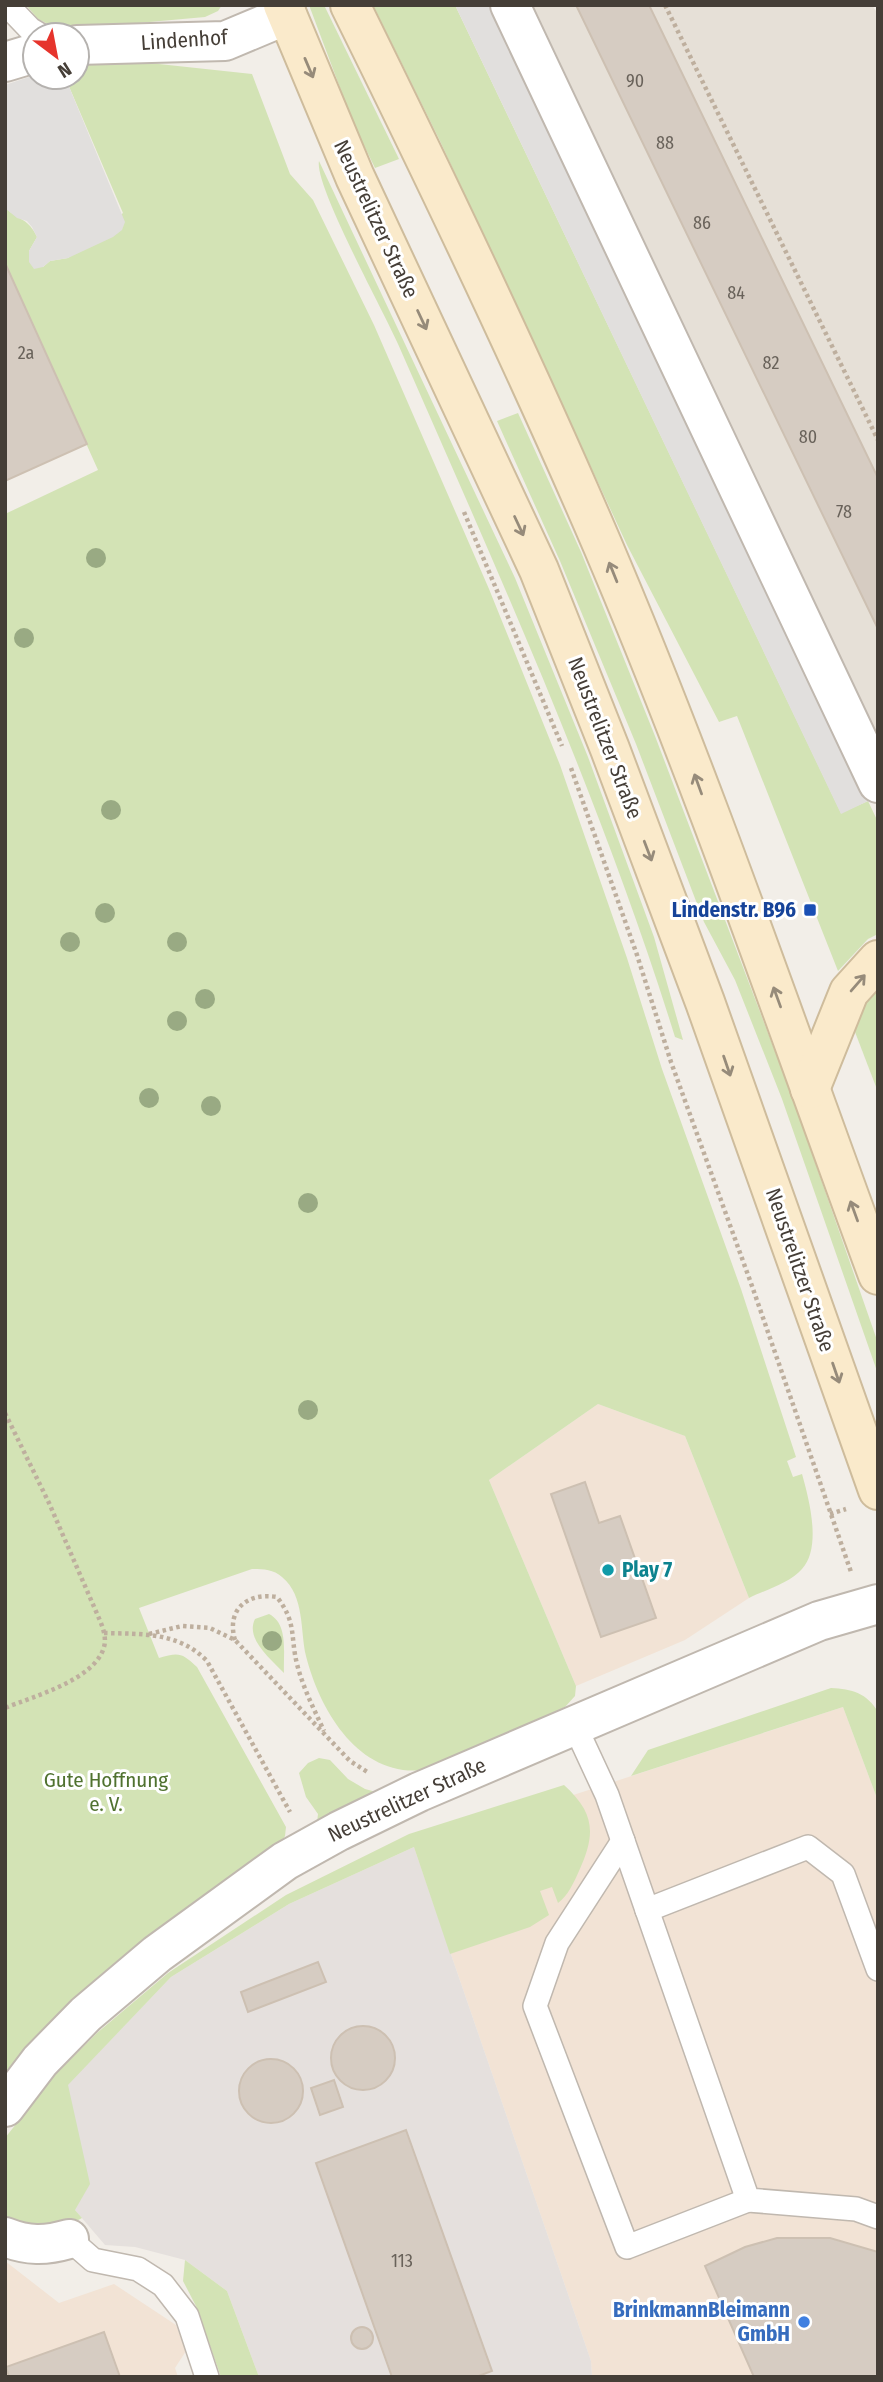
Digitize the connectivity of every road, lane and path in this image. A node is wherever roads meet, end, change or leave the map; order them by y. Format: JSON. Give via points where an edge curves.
{"nodes":[{"id":1,"x":7,"y":5,"type":"edge"},
{"id":2,"x":350,"y":5,"type":"edge"},
{"id":3,"x":510,"y":5,"type":"edge"},
{"id":4,"x":665,"y":5,"type":"edge"},
{"id":5,"x":285,"y":10,"type":"edge"},
{"id":6,"x":22,"y":21,"type":"edge"},
{"id":7,"x":91,"y":45,"type":"edge"},
{"id":8,"x":878,"y":440,"type":"edge"},
{"id":9,"x":460,"y":503,"type":"dead end"},
{"id":10,"x":564,"y":750,"type":"dead end"},
{"id":11,"x":569,"y":762,"type":"dead end"},
{"id":12,"x":878,"y":783,"type":"edge"},
{"id":13,"x":878,"y":960,"type":"edge"},
{"id":14,"x":810,"y":1089,"type":"junction"},
{"id":15,"x":878,"y":1275,"type":"edge"},
{"id":16,"x":5,"y":1413,"type":"edge"},
{"id":17,"x":878,"y":1490,"type":"edge"},
{"id":18,"x":830,"y":1514,"type":"dead end"},
{"id":19,"x":878,"y":1604,"type":"edge"},
{"id":20,"x":104,"y":1633,"type":"junction"},
{"id":21,"x":149,"y":1634,"type":"junction"},
{"id":22,"x":235,"y":1640,"type":"junction"},
{"id":23,"x":5,"y":1707,"type":"edge"},
{"id":24,"x":574,"y":1724,"type":"junction"},
{"id":25,"x":326,"y":1735,"type":"junction"},
{"id":26,"x":419,"y":1792,"type":"junction"},
{"id":27,"x":623,"y":1840,"type":"junction"},
{"id":28,"x":310,"y":1847,"type":"junction"},
{"id":29,"x":647,"y":1910,"type":"junction"},
{"id":30,"x":878,"y":1969,"type":"edge"},
{"id":31,"x":5,"y":2107,"type":"edge"},
{"id":32,"x":748,"y":2200,"type":"junction"},
{"id":33,"x":878,"y":2217,"type":"edge"},
{"id":34,"x":5,"y":2237,"type":"edge"},
{"id":35,"x":69,"y":2239,"type":"joint"},
{"id":36,"x":207,"y":2377,"type":"edge"}],
"edges":[{"from":1,"to":6,"type":"lane"},
{"from":14,"to":2,"type":"main road","one_way":true,"via":[[678,731],[602,544],[426,159]]},
{"from":3,"to":12,"type":"street"},
{"from":4,"to":8,"type":"path"},
{"from":5,"to":7,"type":"street","name":"Lindenhof","via":[[225,41]]},
{"from":5,"to":17,"type":"main road","name":"Neustrelitzer Straße","one_way":true,"via":[[355,177],[549,595],[705,1002]]},
{"from":9,"to":10,"type":"path"},
{"from":11,"to":18,"type":"path"},
{"from":14,"to":13,"type":"main road","one_way":true,"via":[[849,992]]},
{"from":15,"to":14,"type":"main road","one_way":true},
{"from":16,"to":20,"type":"path"},
{"from":19,"to":24,"type":"street","name":"Neustrelitzer Straße","via":[[819,1621]]},
{"from":20,"to":21,"type":"path"},
{"from":20,"to":23,"type":"path","via":[[105,1646],[83,1675]]},
{"from":21,"to":22,"type":"path","via":[[183,1626],[209,1628]]},
{"from":21,"to":28,"type":"path","via":[[183,1642],[207,1661]]},
{"from":22,"to":25,"type":"path"},
{"from":22,"to":25,"type":"path","via":[[231,1626],[245,1602],[263,1595],[277,1597],[294,1630],[304,1688]]},
{"from":24,"to":26,"type":"street","name":"Neustrelitzer Straße"},
{"from":24,"to":27,"type":"lane"},
{"from":25,"to":26,"type":"path","via":[[372,1776]]},
{"from":26,"to":28,"type":"street","name":"Neustrelitzer Straße"},
{"from":27,"to":29,"type":"lane"},
{"from":27,"to":32,"type":"lane","via":[[557,1943],[535,2006],[627,2247]]},
{"from":28,"to":31,"type":"street","name":"Neustrelitzer Straße","via":[[146,1962],[40,2061]]},
{"from":29,"to":30,"type":"lane","via":[[808,1847],[843,1874]]},
{"from":29,"to":32,"type":"lane"},
{"from":32,"to":33,"type":"lane","via":[[856,2209]]},
{"from":34,"to":35,"type":"street","via":[[47,2245]]},
{"from":35,"to":36,"type":"lane","via":[[93,2260],[138,2269],[163,2285],[187,2316]]}]}
